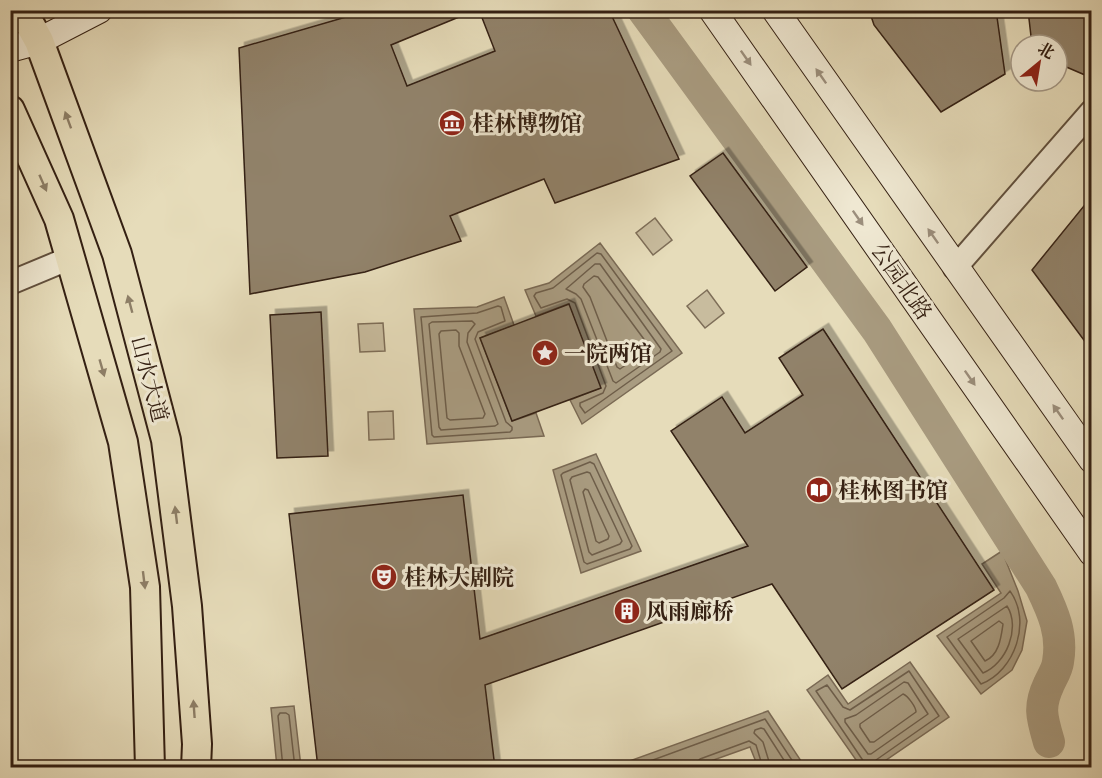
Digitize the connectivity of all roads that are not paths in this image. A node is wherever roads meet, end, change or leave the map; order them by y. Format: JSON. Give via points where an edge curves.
{"nodes":[{"id":1,"x":22,"y":10,"type":"edge"},
{"id":2,"x":99,"y":10,"type":"edge"},
{"id":3,"x":712,"y":10,"type":"edge"},
{"id":4,"x":776,"y":10,"type":"edge"},
{"id":5,"x":39,"y":41,"type":"junction"},
{"id":6,"x":10,"y":50,"type":"edge"},
{"id":7,"x":10,"y":110,"type":"edge"},
{"id":8,"x":1092,"y":111,"type":"edge"},
{"id":9,"x":1092,"y":129,"type":"edge"},
{"id":10,"x":70,"y":258,"type":"junction"},
{"id":11,"x":958,"y":272,"type":"junction"},
{"id":12,"x":10,"y":283,"type":"edge"},
{"id":13,"x":1092,"y":459,"type":"edge"},
{"id":14,"x":1092,"y":553,"type":"edge"},
{"id":15,"x":150,"y":768,"type":"edge"},
{"id":16,"x":196,"y":768,"type":"edge"}],
"edges":[{"from":1,"to":5,"type":"main road","name":"山水大道"},
{"from":2,"to":5,"type":"main road"},
{"from":3,"to":14,"type":"main road","name":"公园北路","one_way":true},
{"from":11,"to":4,"type":"main road","one_way":true},
{"from":5,"to":6,"type":"main road"},
{"from":16,"to":5,"type":"main road","name":"山水大道","one_way":true,"via":[[187,606],[166,440],[117,254]]},
{"from":7,"to":10,"type":"main road","name":"山水大道","one_way":true,"via":[[59,219]]},
{"from":8,"to":11,"type":"street"},
{"from":9,"to":11,"type":"street"},
{"from":10,"to":12,"type":"street"},
{"from":10,"to":15,"type":"main road","name":"山水大道","one_way":true,"via":[[125,453],[145,586]]},
{"from":13,"to":11,"type":"main road","one_way":true}]}
